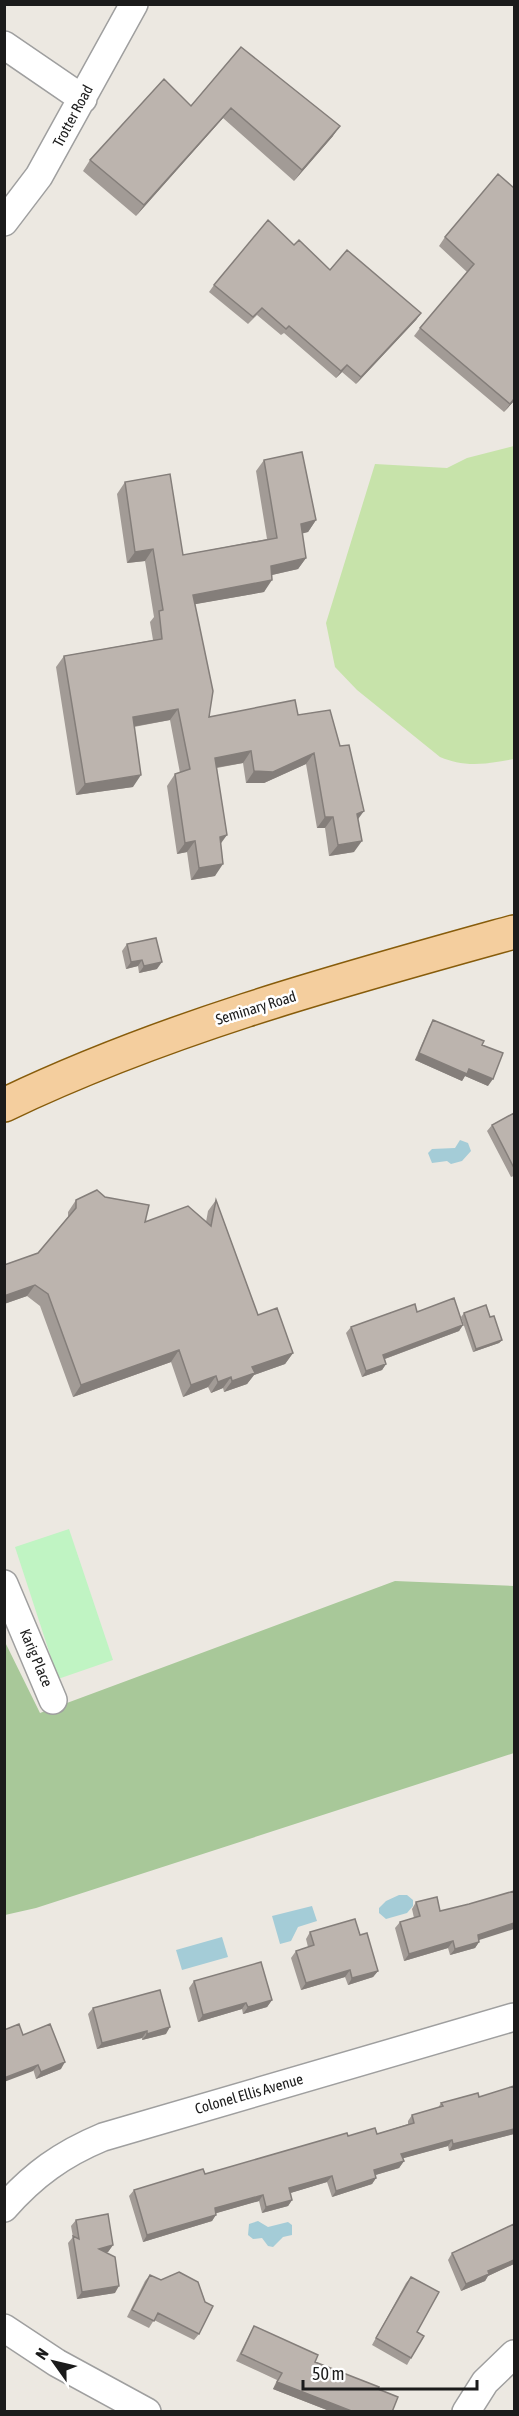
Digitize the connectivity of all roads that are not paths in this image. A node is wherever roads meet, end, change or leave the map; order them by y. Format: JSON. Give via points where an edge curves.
{"nodes":[{"id":1,"x":134,"y":4,"type":"edge"},
{"id":2,"x":4,"y":45,"type":"edge"},
{"id":3,"x":83,"y":99,"type":"junction"},
{"id":4,"x":4,"y":222,"type":"edge"},
{"id":5,"x":514,"y":932,"type":"edge"},
{"id":6,"x":4,"y":1105,"type":"edge"},
{"id":7,"x":4,"y":1584,"type":"edge"},
{"id":8,"x":53,"y":1700,"type":"dead end"},
{"id":9,"x":514,"y":2017,"type":"edge"},
{"id":10,"x":4,"y":2208,"type":"edge"},
{"id":11,"x":4,"y":2328,"type":"edge"},
{"id":12,"x":514,"y":2354,"type":"edge"},
{"id":13,"x":147,"y":2412,"type":"edge"},
{"id":14,"x":466,"y":2412,"type":"edge"}],
"edges":[{"from":1,"to":3,"type":"street","name":"Trotter Road"},
{"from":2,"to":3,"type":"street"},
{"from":3,"to":4,"type":"street","name":"Trotter Road","via":[[39,177]]},
{"from":5,"to":6,"type":"main road","name":"Seminary Road","via":[[208,1022]]},
{"from":7,"to":8,"type":"street","name":"Karig Place"},
{"from":9,"to":10,"type":"street","name":"Colonel Ellis Avenue","via":[[103,2137],[55,2160]]},
{"from":11,"to":13,"type":"street","via":[[57,2363]]},
{"from":12,"to":14,"type":"street","via":[[485,2382]]}]}
